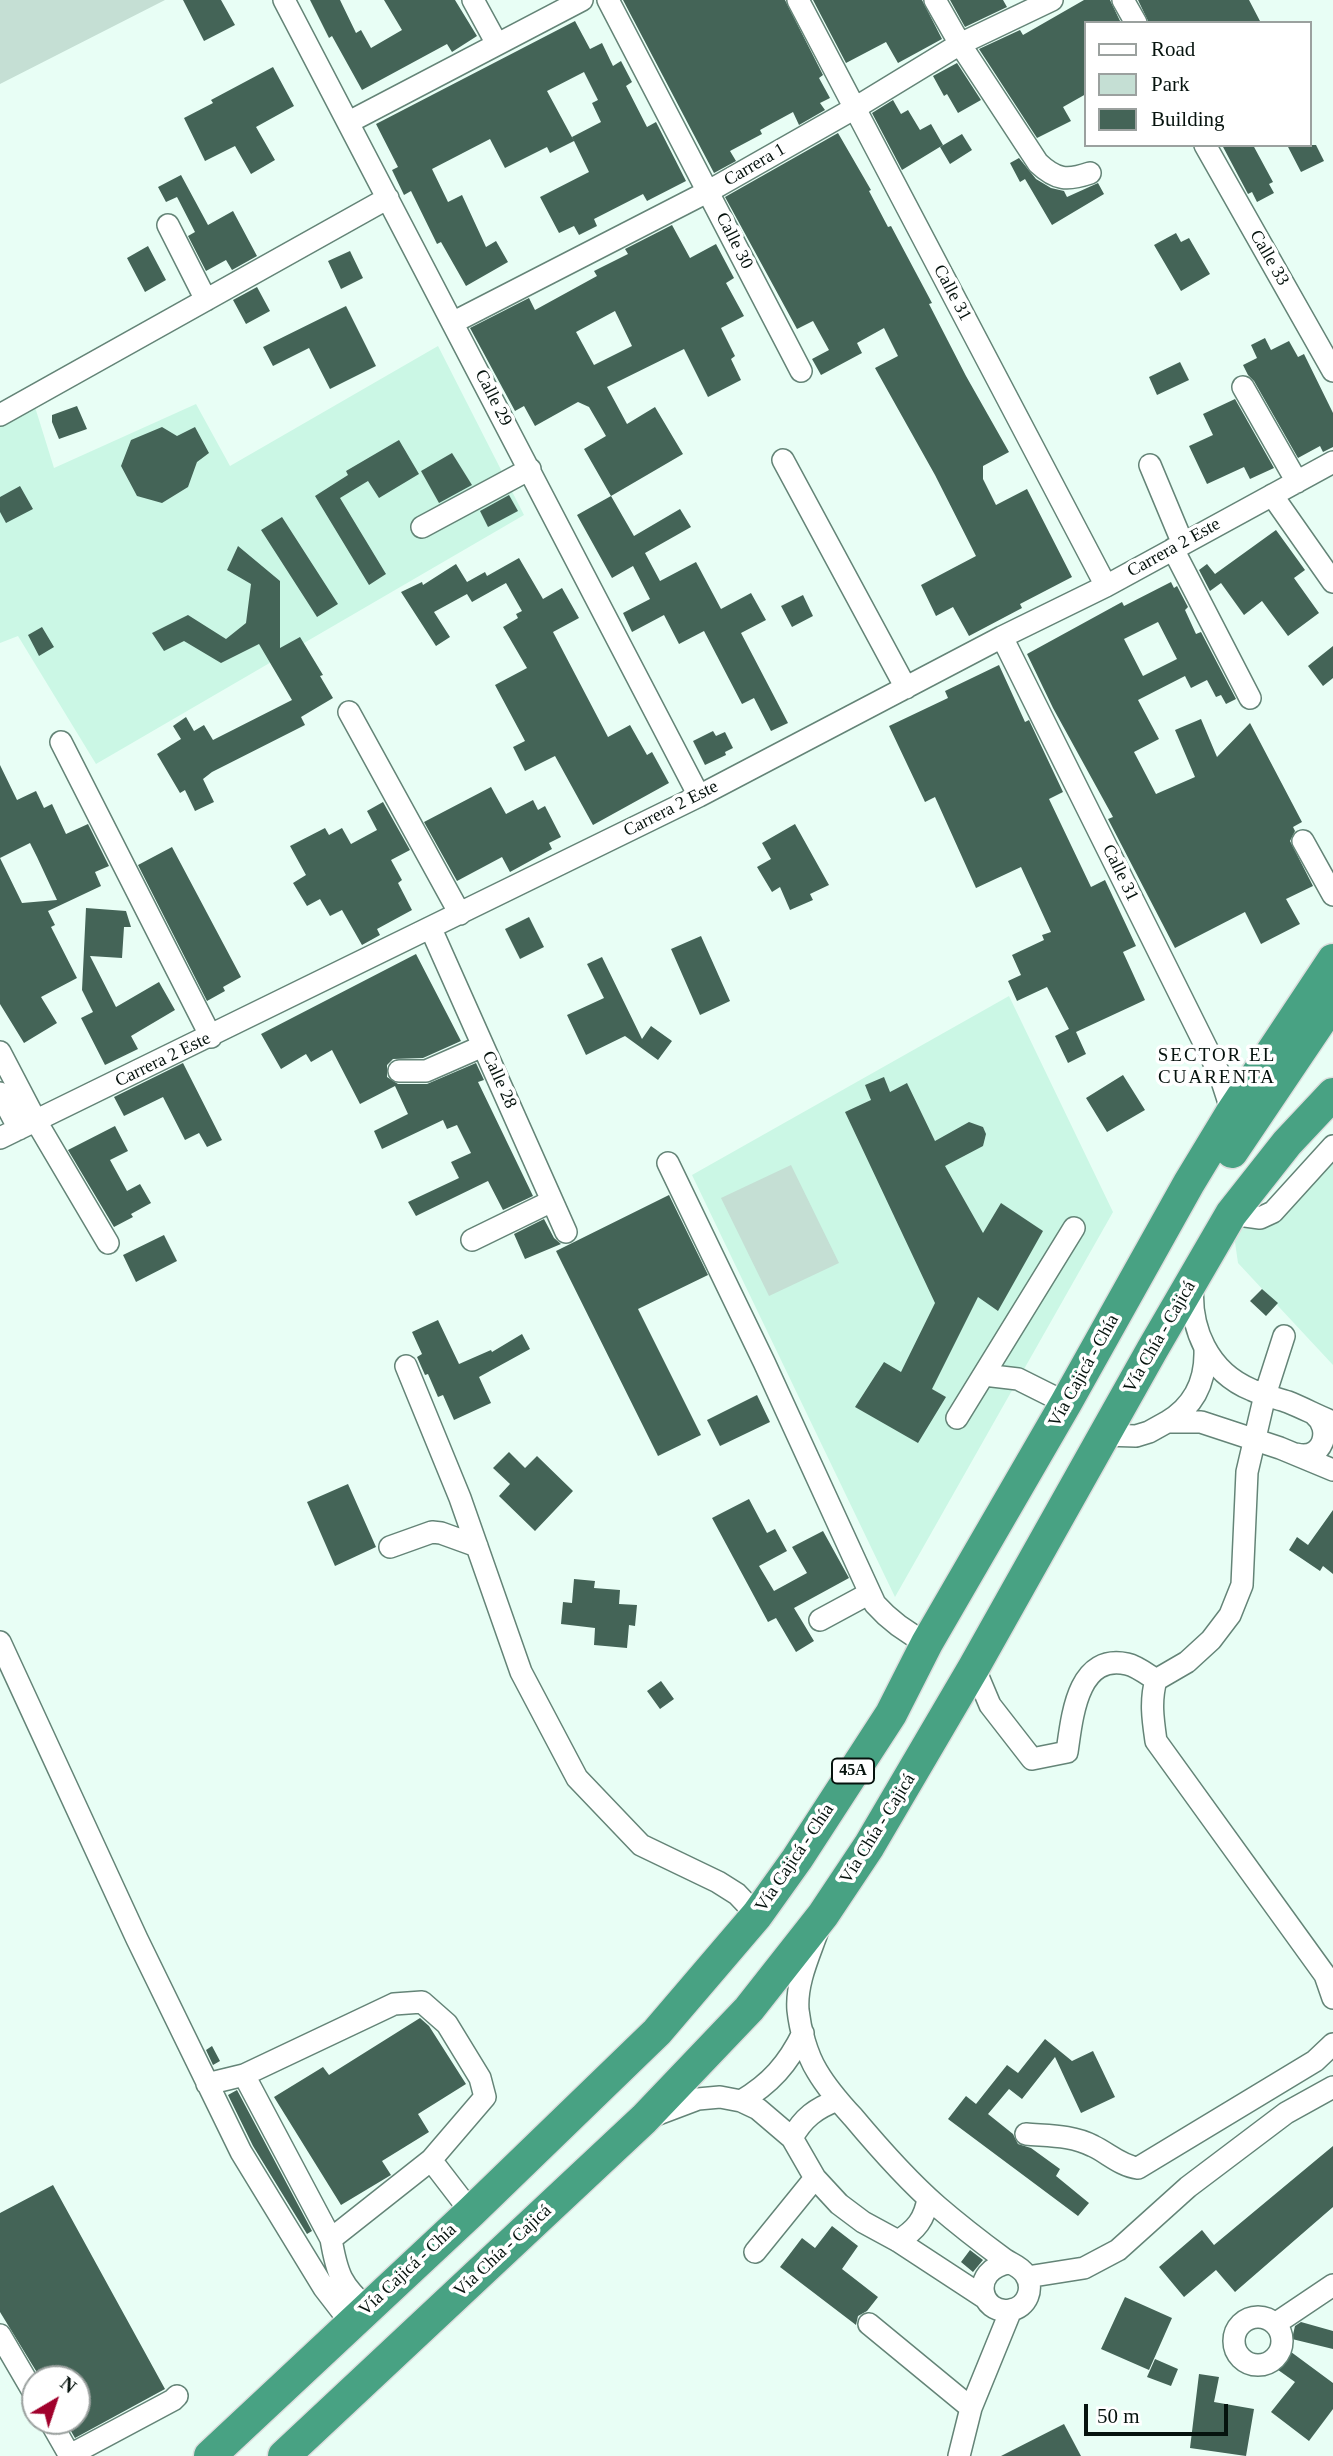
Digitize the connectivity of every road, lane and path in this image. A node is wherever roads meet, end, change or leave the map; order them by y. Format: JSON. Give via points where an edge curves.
{"nodes":[{"id":1,"x":285,"y":0,"type":"edge"},
{"id":2,"x":473,"y":0,"type":"edge"},
{"id":3,"x":582,"y":0,"type":"edge"},
{"id":4,"x":608,"y":0,"type":"edge"},
{"id":5,"x":798,"y":0,"type":"edge"},
{"id":6,"x":935,"y":0,"type":"edge"},
{"id":7,"x":1051,"y":0,"type":"edge"},
{"id":8,"x":1123,"y":0,"type":"edge"},
{"id":9,"x":1135,"y":21,"type":"edge"},
{"id":10,"x":497,"y":44,"type":"junction"},
{"id":11,"x":960,"y":44,"type":"junction"},
{"id":12,"x":855,"y":108,"type":"junction"},
{"id":13,"x":349,"y":122,"type":"junction"},
{"id":14,"x":1206,"y":147,"type":"edge"},
{"id":15,"x":1090,"y":173,"type":"dead end"},
{"id":16,"x":709,"y":191,"type":"junction"},
{"id":17,"x":388,"y":198,"type":"junction"},
{"id":18,"x":167,"y":225,"type":"dead end"},
{"id":19,"x":206,"y":300,"type":"junction"},
{"id":20,"x":454,"y":323,"type":"junction"},
{"id":21,"x":801,"y":371,"type":"dead end"},
{"id":22,"x":1333,"y":371,"type":"edge"},
{"id":23,"x":1243,"y":387,"type":"dead end"},
{"id":24,"x":0,"y":415,"type":"edge"},
{"id":25,"x":783,"y":460,"type":"dead end"},
{"id":26,"x":1333,"y":462,"type":"edge"},
{"id":27,"x":1150,"y":465,"type":"dead end"},
{"id":28,"x":530,"y":469,"type":"junction"},
{"id":29,"x":1297,"y":482,"type":"junction"},
{"id":30,"x":1272,"y":495,"type":"junction"},
{"id":31,"x":422,"y":527,"type":"dead end"},
{"id":32,"x":1178,"y":546,"type":"junction"},
{"id":33,"x":1333,"y":582,"type":"edge"},
{"id":34,"x":1106,"y":586,"type":"junction"},
{"id":35,"x":1002,"y":637,"type":"junction"},
{"id":36,"x":906,"y":688,"type":"junction"},
{"id":37,"x":1250,"y":698,"type":"dead end"},
{"id":38,"x":349,"y":712,"type":"dead end"},
{"id":39,"x":61,"y":742,"type":"dead end"},
{"id":40,"x":699,"y":796,"type":"junction"},
{"id":41,"x":1303,"y":841,"type":"dead end"},
{"id":42,"x":1333,"y":895,"type":"edge"},
{"id":43,"x":460,"y":914,"type":"junction"},
{"id":44,"x":431,"y":929,"type":"junction"},
{"id":45,"x":1333,"y":960,"type":"edge"},
{"id":46,"x":1333,"y":1002,"type":"edge"},
{"id":47,"x":211,"y":1037,"type":"junction"},
{"id":48,"x":483,"y":1046,"type":"junction"},
{"id":49,"x":0,"y":1052,"type":"edge"},
{"id":50,"x":399,"y":1071,"type":"dead end"},
{"id":51,"x":0,"y":1093,"type":"edge"},
{"id":52,"x":1333,"y":1094,"type":"edge"},
{"id":53,"x":1232,"y":1112,"type":"junction"},
{"id":54,"x":18,"y":1130,"type":"edge"},
{"id":55,"x":1333,"y":1146,"type":"edge"},
{"id":56,"x":667,"y":1163,"type":"dead end"},
{"id":57,"x":1189,"y":1183,"type":"junction"},
{"id":58,"x":552,"y":1200,"type":"junction"},
{"id":59,"x":1231,"y":1214,"type":"junction"},
{"id":60,"x":1074,"y":1228,"type":"dead end"},
{"id":61,"x":566,"y":1232,"type":"dead end"},
{"id":62,"x":472,"y":1240,"type":"dead end"},
{"id":63,"x":108,"y":1243,"type":"dead end"},
{"id":64,"x":1193,"y":1281,"type":"junction"},
{"id":65,"x":1284,"y":1336,"type":"dead end"},
{"id":66,"x":1205,"y":1350,"type":"junction"},
{"id":67,"x":406,"y":1366,"type":"dead end"},
{"id":68,"x":984,"y":1376,"type":"junction"},
{"id":69,"x":1265,"y":1395,"type":"junction"},
{"id":70,"x":1066,"y":1403,"type":"junction"},
{"id":71,"x":1312,"y":1413,"type":"junction"},
{"id":72,"x":957,"y":1419,"type":"dead end"},
{"id":73,"x":1167,"y":1422,"type":"junction"},
{"id":74,"x":1333,"y":1422,"type":"edge"},
{"id":75,"x":1103,"y":1436,"type":"junction"},
{"id":76,"x":1254,"y":1438,"type":"junction"},
{"id":77,"x":1296,"y":1454,"type":"junction"},
{"id":78,"x":1333,"y":1470,"type":"edge"},
{"id":79,"x":477,"y":1546,"type":"junction"},
{"id":80,"x":390,"y":1547,"type":"dead end"},
{"id":81,"x":870,"y":1593,"type":"junction"},
{"id":82,"x":821,"y":1620,"type":"dead end"},
{"id":83,"x":0,"y":1642,"type":"edge"},
{"id":84,"x":927,"y":1643,"type":"junction"},
{"id":85,"x":974,"y":1667,"type":"junction"},
{"id":86,"x":1156,"y":1681,"type":"junction"},
{"id":87,"x":757,"y":1914,"type":"junction"},
{"id":88,"x":823,"y":1915,"type":"junction"},
{"id":89,"x":1333,"y":1998,"type":"edge"},
{"id":90,"x":803,"y":2033,"type":"junction"},
{"id":91,"x":1333,"y":2044,"type":"edge"},
{"id":92,"x":244,"y":2075,"type":"junction"},
{"id":93,"x":208,"y":2084,"type":"junction"},
{"id":94,"x":1333,"y":2087,"type":"edge"},
{"id":95,"x":838,"y":2100,"type":"junction"},
{"id":96,"x":741,"y":2101,"type":"junction"},
{"id":97,"x":644,"y":2119,"type":"junction"},
{"id":98,"x":1026,"y":2134,"type":"dead end"},
{"id":99,"x":792,"y":2138,"type":"junction"},
{"id":100,"x":431,"y":2160,"type":"junction"},
{"id":101,"x":815,"y":2178,"type":"junction"},
{"id":102,"x":928,"y":2198,"type":"junction"},
{"id":103,"x":471,"y":2212,"type":"junction"},
{"id":104,"x":331,"y":2239,"type":"junction"},
{"id":105,"x":898,"y":2241,"type":"junction"},
{"id":106,"x":755,"y":2252,"type":"dead end"},
{"id":107,"x":1009,"y":2263,"type":"junction"},
{"id":108,"x":1027,"y":2277,"type":"junction"},
{"id":109,"x":1333,"y":2286,"type":"edge"},
{"id":110,"x":985,"y":2298,"type":"junction"},
{"id":111,"x":1011,"y":2310,"type":"junction"},
{"id":112,"x":360,"y":2316,"type":"junction"},
{"id":113,"x":869,"y":2324,"type":"dead end"},
{"id":114,"x":1275,"y":2324,"type":"dead end"},
{"id":115,"x":0,"y":2335,"type":"edge"},
{"id":116,"x":21,"y":2371,"type":"edge"},
{"id":117,"x":177,"y":2396,"type":"dead end"},
{"id":118,"x":971,"y":2408,"type":"junction"},
{"id":119,"x":58,"y":2435,"type":"edge"},
{"id":120,"x":70,"y":2456,"type":"edge"},
{"id":121,"x":210,"y":2456,"type":"edge"},
{"id":122,"x":284,"y":2456,"type":"edge"},
{"id":123,"x":959,"y":2456,"type":"edge"}],
"edges":[{"from":1,"to":13,"type":"street","name":"Calle 29"},
{"from":2,"to":10,"type":"street"},
{"from":3,"to":10,"type":"street"},
{"from":4,"to":16,"type":"street","name":"Calle 30"},
{"from":5,"to":12,"type":"street","name":"Calle 31"},
{"from":6,"to":11,"type":"street"},
{"from":7,"to":11,"type":"street","name":"Carrera 1"},
{"from":8,"to":9,"type":"street"},
{"from":10,"to":13,"type":"street"},
{"from":11,"to":12,"type":"street","name":"Carrera 1"},
{"from":11,"to":15,"type":"street","via":[[1038,163],[1065,178]]},
{"from":12,"to":16,"type":"street","name":"Carrera 1"},
{"from":12,"to":34,"type":"street","name":"Calle 31"},
{"from":13,"to":17,"type":"street","name":"Calle 29"},
{"from":14,"to":22,"type":"street","name":"Calle 33"},
{"from":16,"to":20,"type":"street","name":"Carrera 1"},
{"from":16,"to":21,"type":"street","name":"Calle 30"},
{"from":17,"to":19,"type":"street"},
{"from":17,"to":20,"type":"street","name":"Calle 29"},
{"from":18,"to":19,"type":"street"},
{"from":19,"to":24,"type":"street"},
{"from":20,"to":28,"type":"street","name":"Calle 29"},
{"from":23,"to":29,"type":"street"},
{"from":25,"to":36,"type":"street"},
{"from":26,"to":29,"type":"street","name":"Carrera 2 Este"},
{"from":27,"to":32,"type":"street"},
{"from":28,"to":31,"type":"street"},
{"from":28,"to":40,"type":"street","name":"Calle 29"},
{"from":29,"to":30,"type":"street","name":"Carrera 2 Este"},
{"from":30,"to":32,"type":"street","name":"Carrera 2 Este"},
{"from":30,"to":33,"type":"street"},
{"from":32,"to":34,"type":"street","name":"Carrera 2 Este"},
{"from":32,"to":37,"type":"street"},
{"from":34,"to":35,"type":"street","name":"Carrera 2 Este"},
{"from":35,"to":36,"type":"street","name":"Carrera 2 Este"},
{"from":35,"to":53,"type":"street","name":"Calle 31","via":[[1220,1075]]},
{"from":36,"to":40,"type":"street","name":"Carrera 2 Este"},
{"from":38,"to":43,"type":"street"},
{"from":39,"to":47,"type":"street"},
{"from":40,"to":43,"type":"street","name":"Carrera 2 Este"},
{"from":41,"to":42,"type":"street"},
{"from":43,"to":44,"type":"street","name":"Carrera 2 Este"},
{"from":44,"to":47,"type":"street","name":"Carrera 2 Este"},
{"from":44,"to":48,"type":"street","name":"Calle 28"},
{"from":45,"to":53,"type":"highway","name":"Vía Cajicá - Chía","number":"45A"},
{"from":46,"to":57,"type":"highway","via":[[1230,1156]]},
{"from":47,"to":54,"type":"street","name":"Carrera 2 Este"},
{"from":48,"to":50,"type":"street","via":[[426,1071]]},
{"from":48,"to":58,"type":"street","name":"Calle 28"},
{"from":49,"to":54,"type":"street"},
{"from":51,"to":54,"type":"street"},
{"from":52,"to":59,"type":"highway","name":"Vía Chía - Cajicá"},
{"from":53,"to":57,"type":"highway","name":"Vía Cajicá - Chía","number":"45A"},
{"from":54,"to":63,"type":"street"},
{"from":55,"to":59,"type":"street","via":[[1273,1212],[1260,1218]]},
{"from":56,"to":81,"type":"street","via":[[755,1364]]},
{"from":57,"to":70,"type":"highway","name":"Vía Cajicá - Chía","number":"45A"},
{"from":58,"to":61,"type":"street","name":"Calle 28"},
{"from":58,"to":62,"type":"street"},
{"from":59,"to":64,"type":"highway","name":"Vía Chía - Cajicá"},
{"from":60,"to":68,"type":"street"},
{"from":64,"to":66,"type":"street","via":[[1193,1317]]},
{"from":64,"to":75,"type":"highway","name":"Vía Chía - Cajicá"},
{"from":65,"to":69,"type":"street"},
{"from":66,"to":69,"type":"street","via":[[1232,1379]]},
{"from":66,"to":73,"type":"street","via":[[1197,1392]]},
{"from":67,"to":79,"type":"street"},
{"from":68,"to":70,"type":"street","via":[[1018,1378]]},
{"from":68,"to":72,"type":"street"},
{"from":69,"to":71,"type":"street"},
{"from":69,"to":76,"type":"street"},
{"from":70,"to":84,"type":"highway","name":"Vía Cajicá - Chía","number":"45A"},
{"from":71,"to":74,"type":"street"},
{"from":71,"to":77,"type":"street","via":[[1322,1421],[1326,1439],[1314,1453]]},
{"from":73,"to":75,"type":"street","via":[[1136,1436]]},
{"from":73,"to":76,"type":"street","via":[[1201,1422]]},
{"from":75,"to":85,"type":"highway","name":"Vía Chía - Cajicá"},
{"from":76,"to":77,"type":"street"},
{"from":76,"to":86,"type":"street","via":[[1247,1472],[1242,1585],[1230,1615],[1187,1662]]},
{"from":77,"to":78,"type":"street"},
{"from":79,"to":80,"type":"street","via":[[432,1532]]},
{"from":79,"to":87,"type":"street","via":[[521,1672],[577,1778],[641,1845],[718,1882]]},
{"from":81,"to":82,"type":"street"},
{"from":81,"to":84,"type":"street","via":[[885,1615]]},
{"from":83,"to":93,"type":"street"},
{"from":84,"to":87,"type":"highway","name":"Vía Cajicá - Chía","number":"45A","via":[[891,1714]]},
{"from":85,"to":86,"type":"street","via":[[990,1705],[1032,1759],[1067,1752],[1075,1702],[1092,1672],[1111,1663],[1129,1664]]},
{"from":85,"to":88,"type":"highway","name":"Vía Chía - Cajicá"},
{"from":86,"to":89,"type":"street","via":[[1152,1711],[1156,1741],[1325,1975]]},
{"from":87,"to":103,"type":"highway","name":"Vía Cajicá - Chía","number":"45A","via":[[657,2032]]},
{"from":88,"to":90,"type":"street","via":[[799,1985]]},
{"from":88,"to":97,"type":"highway","name":"Vía Chía - Cajicá","via":[[749,2009]]},
{"from":90,"to":95,"type":"street","via":[[816,2070]]},
{"from":90,"to":96,"type":"street","via":[[778,2073]]},
{"from":91,"to":98,"type":"street","via":[[1315,2061],[1138,2168],[1068,2137]]},
{"from":92,"to":93,"type":"street"},
{"from":92,"to":100,"type":"street","via":[[394,2004],[422,2002],[447,2024],[480,2078],[485,2097]]},
{"from":92,"to":104,"type":"street"},
{"from":93,"to":112,"type":"street","via":[[241,2152],[324,2288]]},
{"from":94,"to":108,"type":"street","via":[[1286,2113],[1188,2187],[1118,2250],[1083,2268]]},
{"from":95,"to":99,"type":"street","via":[[810,2114]]},
{"from":95,"to":102,"type":"street"},
{"from":96,"to":97,"type":"street","via":[[698,2099]]},
{"from":96,"to":99,"type":"street","via":[[758,2109]]},
{"from":97,"to":122,"type":"highway","name":"Vía Chía - Cajicá"},
{"from":99,"to":101,"type":"street"},
{"from":100,"to":103,"type":"street"},
{"from":100,"to":104,"type":"street"},
{"from":101,"to":105,"type":"street","via":[[839,2204]]},
{"from":101,"to":106,"type":"street"},
{"from":102,"to":105,"type":"street","via":[[920,2223]]},
{"from":102,"to":107,"type":"street"},
{"from":103,"to":112,"type":"highway","name":"Vía Cajicá - Chía","number":"45A"},
{"from":104,"to":112,"type":"street","via":[[336,2268]]},
{"from":105,"to":110,"type":"street"},
{"from":107,"to":108,"type":"street"},
{"from":107,"to":110,"type":"street","via":[[987,2274]]},
{"from":108,"to":111,"type":"street","via":[[1028,2298]]},
{"from":109,"to":114,"type":"street"},
{"from":110,"to":111,"type":"street","via":[[996,2308]]},
{"from":111,"to":118,"type":"street"},
{"from":112,"to":121,"type":"highway","name":"Vía Cajicá - Chía","number":"45A"},
{"from":113,"to":118,"type":"street"},
{"from":115,"to":116,"type":"street"},
{"from":117,"to":120,"type":"street"},
{"from":118,"to":123,"type":"street"},
{"from":119,"to":120,"type":"street"}]}
